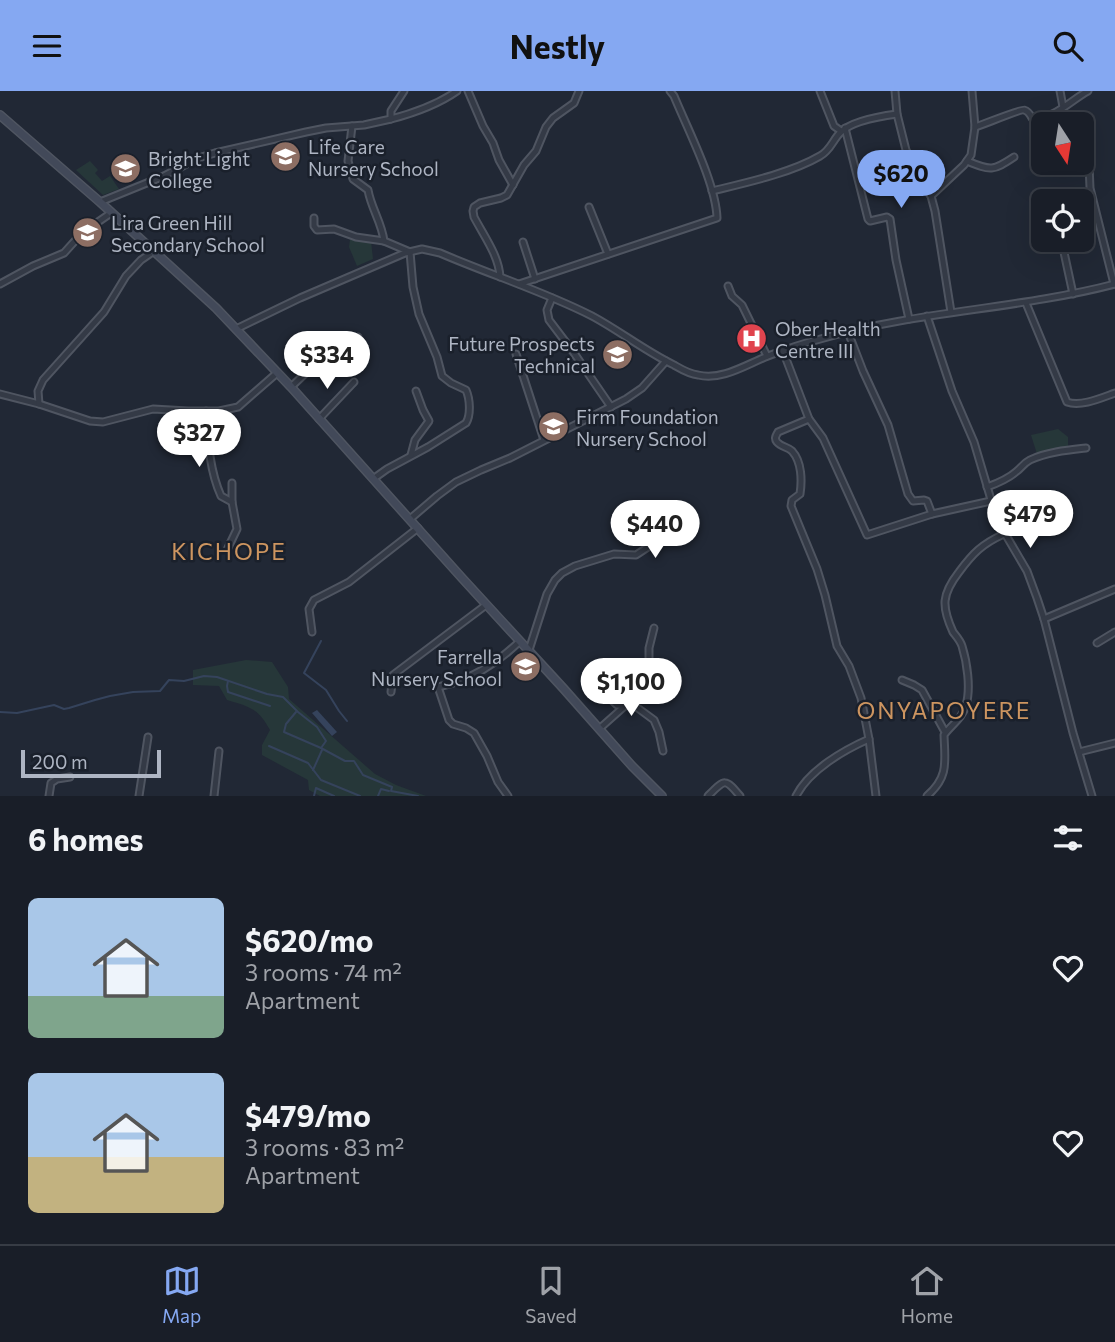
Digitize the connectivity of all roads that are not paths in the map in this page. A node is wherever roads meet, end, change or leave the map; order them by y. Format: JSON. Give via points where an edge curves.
{"nodes":[{"id":1,"x":404,"y":91,"type":"edge"},
{"id":2,"x":457,"y":91,"type":"edge"},
{"id":3,"x":468,"y":91,"type":"edge"},
{"id":4,"x":579,"y":91,"type":"edge"},
{"id":5,"x":670,"y":91,"type":"edge"},
{"id":6,"x":820,"y":91,"type":"edge"},
{"id":7,"x":895,"y":91,"type":"edge"},
{"id":8,"x":972,"y":91,"type":"edge"},
{"id":9,"x":1060,"y":91,"type":"edge"},
{"id":10,"x":1088,"y":91,"type":"edge"},
{"id":11,"x":1063,"y":107,"type":"junction"},
{"id":12,"x":897,"y":114,"type":"junction"},
{"id":13,"x":0,"y":115,"type":"edge"},
{"id":14,"x":391,"y":119,"type":"junction"},
{"id":15,"x":352,"y":126,"type":"junction"},
{"id":16,"x":975,"y":127,"type":"junction"},
{"id":17,"x":843,"y":130,"type":"junction"},
{"id":18,"x":1014,"y":157,"type":"dead end"},
{"id":19,"x":967,"y":161,"type":"junction"},
{"id":20,"x":1090,"y":175,"type":"edge"},
{"id":21,"x":513,"y":185,"type":"junction"},
{"id":22,"x":712,"y":191,"type":"junction"},
{"id":23,"x":931,"y":196,"type":"junction"},
{"id":24,"x":100,"y":202,"type":"junction"},
{"id":25,"x":589,"y":207,"type":"dead end"},
{"id":26,"x":111,"y":213,"type":"junction"},
{"id":27,"x":314,"y":218,"type":"dead end"},
{"id":28,"x":384,"y":241,"type":"junction"},
{"id":29,"x":523,"y":242,"type":"dead end"},
{"id":30,"x":154,"y":251,"type":"junction"},
{"id":31,"x":410,"y":251,"type":"junction"},
{"id":32,"x":1064,"y":252,"type":"edge"},
{"id":33,"x":608,"y":254,"type":"junction"},
{"id":34,"x":500,"y":277,"type":"junction"},
{"id":35,"x":535,"y":279,"type":"junction"},
{"id":36,"x":0,"y":284,"type":"edge"},
{"id":37,"x":519,"y":284,"type":"junction"},
{"id":38,"x":1115,"y":284,"type":"edge"},
{"id":39,"x":728,"y":286,"type":"dead end"},
{"id":40,"x":1073,"y":294,"type":"junction"},
{"id":41,"x":552,"y":298,"type":"junction"},
{"id":42,"x":1026,"y":303,"type":"junction"},
{"id":43,"x":951,"y":312,"type":"junction"},
{"id":44,"x":927,"y":316,"type":"junction"},
{"id":45,"x":909,"y":319,"type":"junction"},
{"id":46,"x":236,"y":329,"type":"junction"},
{"id":47,"x":848,"y":332,"type":"junction"},
{"id":48,"x":358,"y":337,"type":"dead end"},
{"id":49,"x":783,"y":351,"type":"junction"},
{"id":50,"x":516,"y":354,"type":"dead end"},
{"id":51,"x":767,"y":356,"type":"junction"},
{"id":52,"x":666,"y":361,"type":"junction"},
{"id":53,"x":277,"y":373,"type":"junction"},
{"id":54,"x":354,"y":382,"type":"dead end"},
{"id":55,"x":290,"y":387,"type":"junction"},
{"id":56,"x":416,"y":391,"type":"dead end"},
{"id":57,"x":1115,"y":393,"type":"edge"},
{"id":58,"x":0,"y":394,"type":"edge"},
{"id":59,"x":39,"y":404,"type":"junction"},
{"id":60,"x":611,"y":407,"type":"junction"},
{"id":61,"x":206,"y":411,"type":"junction"},
{"id":62,"x":319,"y":419,"type":"junction"},
{"id":63,"x":809,"y":419,"type":"junction"},
{"id":64,"x":544,"y":440,"type":"junction"},
{"id":65,"x":1086,"y":447,"type":"dead end"},
{"id":66,"x":411,"y":455,"type":"junction"},
{"id":67,"x":373,"y":479,"type":"junction"},
{"id":68,"x":232,"y":483,"type":"dead end"},
{"id":69,"x":987,"y":487,"type":"junction"},
{"id":70,"x":991,"y":501,"type":"junction"},
{"id":71,"x":232,"y":502,"type":"junction"},
{"id":72,"x":932,"y":514,"type":"junction"},
{"id":73,"x":410,"y":519,"type":"junction"},
{"id":74,"x":678,"y":526,"type":"dead end"},
{"id":75,"x":418,"y":528,"type":"junction"},
{"id":76,"x":1004,"y":534,"type":"junction"},
{"id":77,"x":227,"y":550,"type":"dead end"},
{"id":78,"x":1114,"y":592,"type":"edge"},
{"id":79,"x":486,"y":605,"type":"junction"},
{"id":80,"x":1044,"y":619,"type":"junction"},
{"id":81,"x":654,"y":628,"type":"dead end"},
{"id":82,"x":312,"y":632,"type":"dead end"},
{"id":83,"x":1115,"y":632,"type":"edge"},
{"id":84,"x":520,"y":641,"type":"junction"},
{"id":85,"x":1097,"y":643,"type":"dead end"},
{"id":86,"x":529,"y":650,"type":"junction"},
{"id":87,"x":902,"y":680,"type":"dead end"},
{"id":88,"x":391,"y":692,"type":"dead end"},
{"id":89,"x":604,"y":693,"type":"dead end"},
{"id":90,"x":626,"y":705,"type":"junction"},
{"id":91,"x":599,"y":729,"type":"junction"},
{"id":92,"x":945,"y":732,"type":"junction"},
{"id":93,"x":148,"y":737,"type":"dead end"},
{"id":94,"x":869,"y":739,"type":"junction"},
{"id":95,"x":1115,"y":743,"type":"edge"},
{"id":96,"x":219,"y":751,"type":"dead end"},
{"id":97,"x":663,"y":751,"type":"dead end"},
{"id":98,"x":1079,"y":752,"type":"junction"},
{"id":99,"x":70,"y":777,"type":"dead end"},
{"id":100,"x":49,"y":796,"type":"edge"},
{"id":101,"x":139,"y":796,"type":"edge"},
{"id":102,"x":214,"y":796,"type":"edge"},
{"id":103,"x":508,"y":796,"type":"edge"},
{"id":104,"x":662,"y":796,"type":"edge"},
{"id":105,"x":708,"y":796,"type":"edge"},
{"id":106,"x":740,"y":796,"type":"edge"},
{"id":107,"x":796,"y":796,"type":"edge"},
{"id":108,"x":876,"y":796,"type":"edge"},
{"id":109,"x":927,"y":796,"type":"edge"},
{"id":110,"x":1092,"y":796,"type":"edge"}],
"edges":[{"from":1,"to":14,"type":"street"},
{"from":2,"to":14,"type":"street"},
{"from":3,"to":21,"type":"street"},
{"from":4,"to":21,"type":"street","via":[[574,103],[546,127]]},
{"from":5,"to":22,"type":"street"},
{"from":6,"to":17,"type":"street","via":[[834,126]]},
{"from":7,"to":12,"type":"street"},
{"from":8,"to":16,"type":"street"},
{"from":9,"to":11,"type":"street"},
{"from":10,"to":11,"type":"street"},
{"from":11,"to":16,"type":"street","via":[[1036,119],[1018,110]]},
{"from":12,"to":17,"type":"street"},
{"from":12,"to":23,"type":"street","via":[[909,157]]},
{"from":13,"to":24,"type":"street"},
{"from":14,"to":15,"type":"street"},
{"from":15,"to":24,"type":"street","via":[[198,158]]},
{"from":15,"to":28,"type":"street","via":[[350,172],[352,179],[368,190]]},
{"from":16,"to":19,"type":"street"},
{"from":17,"to":22,"type":"street","via":[[818,158]]},
{"from":17,"to":45,"type":"street","via":[[868,219],[890,219]]},
{"from":18,"to":19,"type":"street","via":[[994,169]]},
{"from":19,"to":23,"type":"street"},
{"from":20,"to":38,"type":"street"},
{"from":21,"to":34,"type":"street","via":[[505,196],[480,203],[473,211]]},
{"from":22,"to":33,"type":"street","via":[[716,219]]},
{"from":23,"to":43,"type":"street"},
{"from":24,"to":26,"type":"street"},
{"from":25,"to":33,"type":"street"},
{"from":26,"to":30,"type":"street"},
{"from":26,"to":36,"type":"street","via":[[82,233],[64,253]]},
{"from":27,"to":28,"type":"street","via":[[317,230],[334,229]]},
{"from":28,"to":31,"type":"street"},
{"from":29,"to":35,"type":"street"},
{"from":30,"to":46,"type":"street"},
{"from":30,"to":59,"type":"street","via":[[126,276],[104,312],[43,380]]},
{"from":31,"to":34,"type":"street","via":[[436,251]]},
{"from":31,"to":46,"type":"street"},
{"from":31,"to":66,"type":"street","via":[[421,319],[442,376],[467,393],[469,415],[466,423]]},
{"from":32,"to":40,"type":"street"},
{"from":33,"to":35,"type":"street"},
{"from":34,"to":37,"type":"street"},
{"from":35,"to":37,"type":"street"},
{"from":37,"to":41,"type":"street"},
{"from":38,"to":40,"type":"street"},
{"from":39,"to":51,"type":"street"},
{"from":40,"to":42,"type":"street"},
{"from":41,"to":52,"type":"street","via":[[595,317]]},
{"from":41,"to":60,"type":"street","via":[[549,320]]},
{"from":42,"to":43,"type":"street"},
{"from":42,"to":57,"type":"street","via":[[1067,402],[1082,403]]},
{"from":43,"to":44,"type":"street"},
{"from":44,"to":45,"type":"street"},
{"from":44,"to":69,"type":"street","via":[[975,442]]},
{"from":45,"to":47,"type":"street"},
{"from":46,"to":53,"type":"street"},
{"from":47,"to":49,"type":"street"},
{"from":47,"to":72,"type":"street","via":[[888,425],[908,494],[913,501],[927,501]]},
{"from":48,"to":55,"type":"street","via":[[330,350]]},
{"from":49,"to":51,"type":"street"},
{"from":49,"to":63,"type":"street"},
{"from":50,"to":64,"type":"street"},
{"from":51,"to":52,"type":"street","via":[[709,376]]},
{"from":52,"to":60,"type":"street","via":[[642,388]]},
{"from":53,"to":55,"type":"street"},
{"from":53,"to":61,"type":"street","via":[[238,407]]},
{"from":54,"to":62,"type":"street"},
{"from":55,"to":62,"type":"street"},
{"from":56,"to":66,"type":"street","via":[[429,421]]},
{"from":58,"to":59,"type":"street"},
{"from":59,"to":61,"type":"street","via":[[97,422],[153,409]]},
{"from":60,"to":64,"type":"street"},
{"from":61,"to":71,"type":"street","via":[[215,481],[220,496]]},
{"from":62,"to":67,"type":"street"},
{"from":63,"to":72,"type":"street","via":[[823,438],[867,535]]},
{"from":63,"to":94,"type":"street","via":[[778,432],[776,440],[792,451],[802,474],[800,494],[791,506],[817,569],[837,646],[858,689]]},
{"from":64,"to":73,"type":"street","via":[[456,482]]},
{"from":65,"to":69,"type":"street","via":[[1032,459]]},
{"from":66,"to":67,"type":"street"},
{"from":67,"to":73,"type":"street"},
{"from":68,"to":71,"type":"street"},
{"from":69,"to":70,"type":"street"},
{"from":70,"to":72,"type":"street"},
{"from":70,"to":76,"type":"street"},
{"from":71,"to":77,"type":"street","via":[[237,529]]},
{"from":73,"to":75,"type":"street"},
{"from":74,"to":86,"type":"street","via":[[636,555],[614,554],[562,573],[547,594]]},
{"from":75,"to":79,"type":"street"},
{"from":75,"to":82,"type":"street","via":[[349,582],[314,600],[309,609]]},
{"from":76,"to":80,"type":"street","via":[[1027,571]]},
{"from":76,"to":92,"type":"street","via":[[975,552],[944,596],[947,616],[962,646],[968,693],[960,719]]},
{"from":78,"to":80,"type":"street"},
{"from":79,"to":84,"type":"street"},
{"from":79,"to":88,"type":"street","via":[[393,675]]},
{"from":80,"to":98,"type":"street"},
{"from":81,"to":90,"type":"street","via":[[647,677]]},
{"from":83,"to":85,"type":"street"},
{"from":84,"to":86,"type":"street"},
{"from":84,"to":103,"type":"street","via":[[484,669],[438,687],[449,720],[474,733]]},
{"from":86,"to":91,"type":"street"},
{"from":87,"to":92,"type":"street","via":[[922,690]]},
{"from":89,"to":90,"type":"street","via":[[617,705]]},
{"from":90,"to":91,"type":"street"},
{"from":90,"to":97,"type":"street","via":[[654,720]]},
{"from":91,"to":104,"type":"street"},
{"from":92,"to":109,"type":"street","via":[[945,770]]},
{"from":93,"to":101,"type":"street"},
{"from":94,"to":107,"type":"street","via":[[831,760]]},
{"from":94,"to":108,"type":"street"},
{"from":95,"to":98,"type":"street"},
{"from":96,"to":102,"type":"street"},
{"from":98,"to":110,"type":"street"},
{"from":99,"to":100,"type":"street","via":[[53,781]]},
{"from":105,"to":106,"type":"street","via":[[725,782]]}]}
